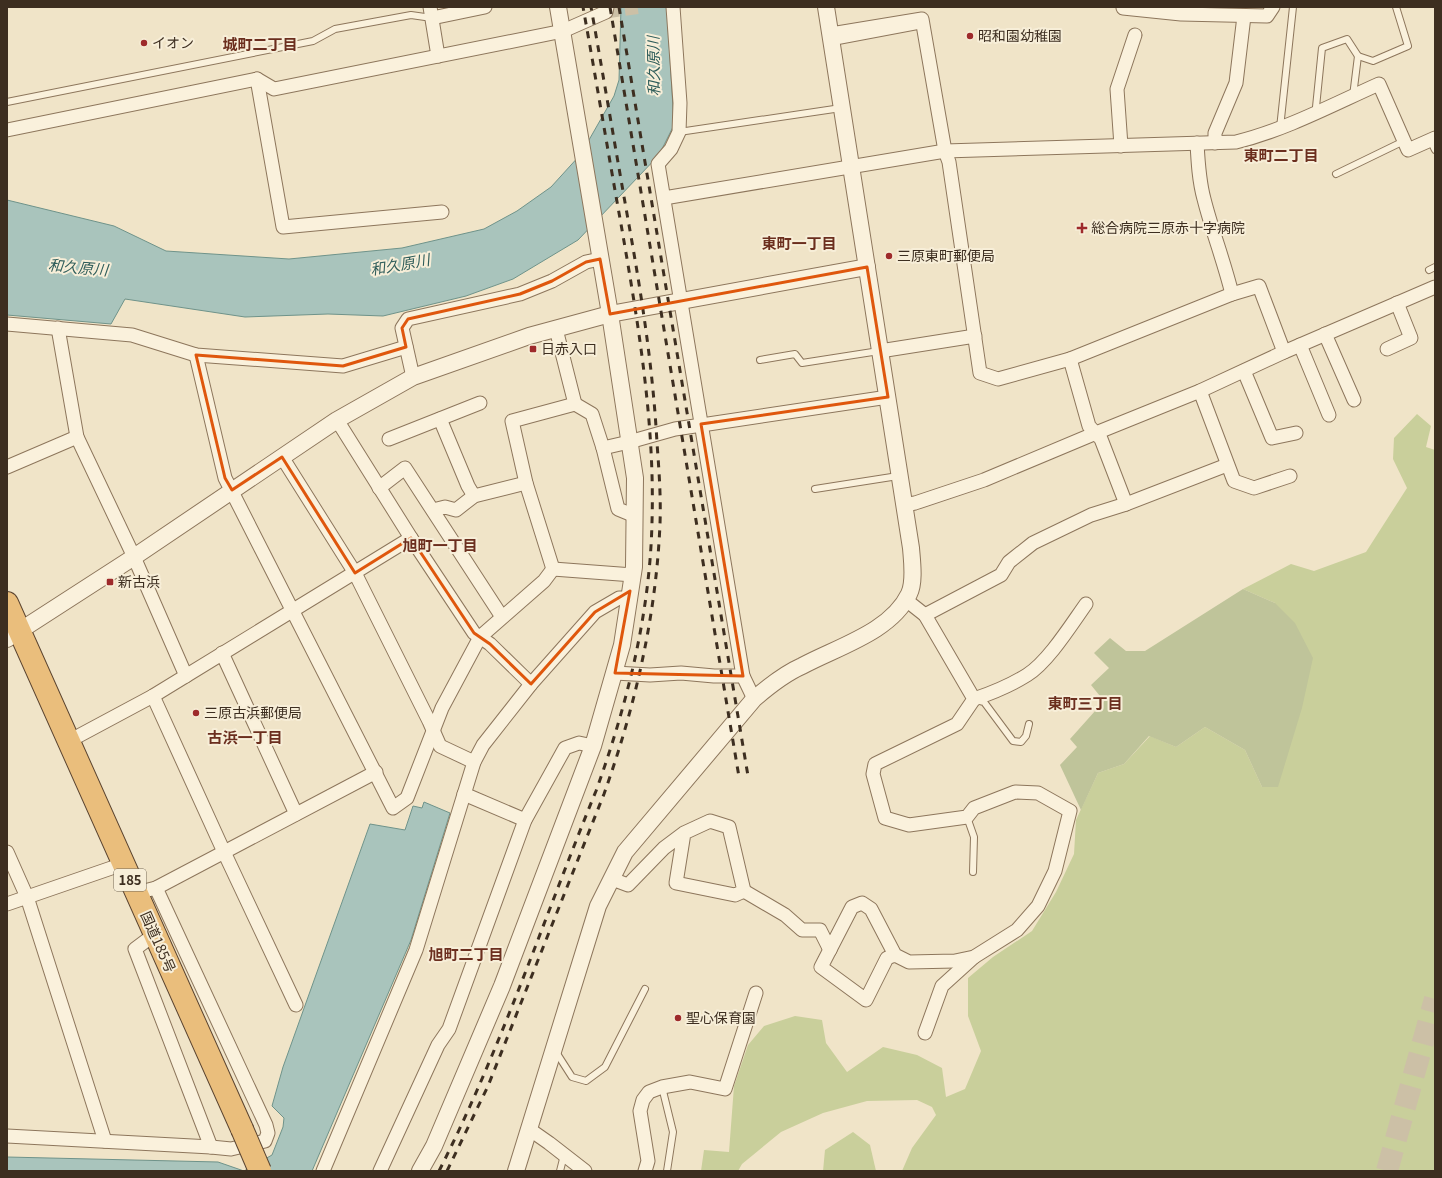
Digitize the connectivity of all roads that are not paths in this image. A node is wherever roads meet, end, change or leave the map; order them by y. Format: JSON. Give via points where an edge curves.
{"nodes":[{"id":1,"x":485,"y":7,"type":"edge"},
{"id":2,"x":558,"y":7,"type":"edge"},
{"id":3,"x":607,"y":7,"type":"tunnel mouth"},
{"id":4,"x":673,"y":7,"type":"edge"},
{"id":5,"x":826,"y":7,"type":"edge"},
{"id":6,"x":1273,"y":7,"type":"edge"},
{"id":7,"x":1294,"y":7,"type":"edge"},
{"id":8,"x":1396,"y":7,"type":"edge"},
{"id":9,"x":1123,"y":8,"type":"edge"},
{"id":10,"x":1181,"y":11,"type":"edge"},
{"id":11,"x":431,"y":12,"type":"edge"},
{"id":12,"x":1244,"y":16,"type":"junction"},
{"id":13,"x":563,"y":31,"type":"junction"},
{"id":14,"x":1135,"y":35,"type":"dead end"},
{"id":15,"x":831,"y":38,"type":"junction"},
{"id":16,"x":438,"y":56,"type":"junction"},
{"id":17,"x":1358,"y":56,"type":"junction"},
{"id":18,"x":257,"y":79,"type":"junction"},
{"id":19,"x":1353,"y":96,"type":"junction"},
{"id":20,"x":7,"y":102,"type":"edge"},
{"id":21,"x":842,"y":108,"type":"junction"},
{"id":22,"x":1318,"y":111,"type":"junction"},
{"id":23,"x":1280,"y":128,"type":"junction"},
{"id":24,"x":7,"y":130,"type":"edge"},
{"id":25,"x":679,"y":132,"type":"junction"},
{"id":26,"x":1404,"y":141,"type":"junction"},
{"id":27,"x":1197,"y":143,"type":"junction"},
{"id":28,"x":1215,"y":143,"type":"junction"},
{"id":29,"x":1433,"y":143,"type":"edge"},
{"id":30,"x":1121,"y":146,"type":"junction"},
{"id":31,"x":945,"y":151,"type":"junction"},
{"id":32,"x":851,"y":166,"type":"junction"},
{"id":33,"x":1336,"y":174,"type":"dead end"},
{"id":34,"x":664,"y":198,"type":"junction"},
{"id":35,"x":442,"y":212,"type":"dead end"},
{"id":36,"x":600,"y":259,"type":"junction"},
{"id":37,"x":867,"y":267,"type":"junction"},
{"id":38,"x":1435,"y":267,"type":"edge"},
{"id":39,"x":1429,"y":270,"type":"dead end"},
{"id":40,"x":1435,"y":287,"type":"edge"},
{"id":41,"x":1232,"y":294,"type":"junction"},
{"id":42,"x":681,"y":301,"type":"junction"},
{"id":43,"x":1397,"y":303,"type":"junction"},
{"id":44,"x":610,"y":314,"type":"junction"},
{"id":45,"x":7,"y":324,"type":"edge"},
{"id":46,"x":58,"y":328,"type":"junction"},
{"id":47,"x":556,"y":329,"type":"junction"},
{"id":48,"x":1326,"y":334,"type":"junction"},
{"id":49,"x":975,"y":336,"type":"junction"},
{"id":50,"x":1300,"y":345,"type":"junction"},
{"id":51,"x":406,"y":347,"type":"junction"},
{"id":52,"x":1387,"y":349,"type":"dead end"},
{"id":53,"x":880,"y":351,"type":"junction"},
{"id":54,"x":1284,"y":352,"type":"junction"},
{"id":55,"x":196,"y":355,"type":"junction"},
{"id":56,"x":1070,"y":359,"type":"junction"},
{"id":57,"x":760,"y":360,"type":"dead end"},
{"id":58,"x":1244,"y":371,"type":"junction"},
{"id":59,"x":413,"y":377,"type":"junction"},
{"id":60,"x":1200,"y":391,"type":"junction"},
{"id":61,"x":888,"y":397,"type":"junction"},
{"id":62,"x":1354,"y":400,"type":"dead end"},
{"id":63,"x":480,"y":403,"type":"dead end"},
{"id":64,"x":575,"y":404,"type":"junction"},
{"id":65,"x":1329,"y":415,"type":"dead end"},
{"id":66,"x":440,"y":419,"type":"junction"},
{"id":67,"x":337,"y":420,"type":"junction"},
{"id":68,"x":701,"y":424,"type":"junction"},
{"id":69,"x":1096,"y":433,"type":"junction"},
{"id":70,"x":1296,"y":433,"type":"dead end"},
{"id":71,"x":77,"y":437,"type":"junction"},
{"id":72,"x":389,"y":440,"type":"dead end"},
{"id":73,"x":629,"y":442,"type":"junction"},
{"id":74,"x":603,"y":448,"type":"junction"},
{"id":75,"x":282,"y":457,"type":"junction"},
{"id":76,"x":1227,"y":465,"type":"junction"},
{"id":77,"x":7,"y":467,"type":"edge"},
{"id":78,"x":900,"y":476,"type":"junction"},
{"id":79,"x":1290,"y":476,"type":"dead end"},
{"id":80,"x":526,"y":483,"type":"junction"},
{"id":81,"x":379,"y":488,"type":"junction"},
{"id":82,"x":232,"y":490,"type":"junction"},
{"id":83,"x":815,"y":490,"type":"dead end"},
{"id":84,"x":474,"y":496,"type":"junction"},
{"id":85,"x":1126,"y":504,"type":"junction"},
{"id":86,"x":904,"y":505,"type":"junction"},
{"id":87,"x":433,"y":510,"type":"junction"},
{"id":88,"x":635,"y":516,"type":"junction"},
{"id":89,"x":411,"y":538,"type":"junction"},
{"id":90,"x":134,"y":557,"type":"junction"},
{"id":91,"x":554,"y":569,"type":"junction"},
{"id":92,"x":355,"y":573,"type":"junction"},
{"id":93,"x":633,"y":575,"type":"junction"},
{"id":94,"x":629,"y":598,"type":"junction"},
{"id":95,"x":906,"y":600,"type":"junction"},
{"id":96,"x":7,"y":603,"type":"edge"},
{"id":97,"x":1086,"y":604,"type":"dead end"},
{"id":98,"x":293,"y":610,"type":"junction"},
{"id":99,"x":925,"y":615,"type":"junction"},
{"id":100,"x":502,"y":617,"type":"junction"},
{"id":101,"x":14,"y":634,"type":"edge"},
{"id":102,"x":480,"y":637,"type":"junction"},
{"id":103,"x":222,"y":653,"type":"junction"},
{"id":104,"x":615,"y":673,"type":"junction"},
{"id":105,"x":186,"y":676,"type":"junction"},
{"id":106,"x":743,"y":676,"type":"junction"},
{"id":107,"x":530,"y":684,"type":"junction"},
{"id":108,"x":153,"y":696,"type":"junction"},
{"id":109,"x":754,"y":699,"type":"junction"},
{"id":110,"x":974,"y":699,"type":"junction"},
{"id":111,"x":1029,"y":724,"type":"dead end"},
{"id":112,"x":433,"y":732,"type":"junction"},
{"id":113,"x":69,"y":741,"type":"junction"},
{"id":114,"x":593,"y":746,"type":"junction"},
{"id":115,"x":474,"y":762,"type":"junction"},
{"id":116,"x":376,"y":772,"type":"junction"},
{"id":117,"x":464,"y":794,"type":"junction"},
{"id":118,"x":296,"y":814,"type":"junction"},
{"id":119,"x":967,"y":817,"type":"junction"},
{"id":120,"x":526,"y":820,"type":"junction"},
{"id":121,"x":684,"y":833,"type":"junction"},
{"id":122,"x":7,"y":852,"type":"edge"},
{"id":123,"x":224,"y":852,"type":"junction"},
{"id":124,"x":123,"y":864,"type":"junction"},
{"id":125,"x":972,"y":872,"type":"dead end"},
{"id":126,"x":612,"y":879,"type":"junction"},
{"id":127,"x":146,"y":891,"type":"junction"},
{"id":128,"x":744,"y":891,"type":"junction"},
{"id":129,"x":27,"y":897,"type":"junction"},
{"id":130,"x":7,"y":904,"type":"edge"},
{"id":131,"x":155,"y":934,"type":"junction"},
{"id":132,"x":830,"y":950,"type":"junction"},
{"id":133,"x":895,"y":955,"type":"junction"},
{"id":134,"x":974,"y":957,"type":"junction"},
{"id":135,"x":645,"y":989,"type":"dead end"},
{"id":136,"x":756,"y":993,"type":"dead end"},
{"id":137,"x":296,"y":1005,"type":"dead end"},
{"id":138,"x":925,"y":1033,"type":"dead end"},
{"id":139,"x":554,"y":1049,"type":"junction"},
{"id":140,"x":662,"y":1087,"type":"junction"},
{"id":141,"x":529,"y":1129,"type":"junction"},
{"id":142,"x":7,"y":1136,"type":"edge"},
{"id":143,"x":105,"y":1141,"type":"junction"},
{"id":144,"x":211,"y":1147,"type":"junction"},
{"id":145,"x":564,"y":1154,"type":"junction"},
{"id":146,"x":260,"y":1171,"type":"edge"},
{"id":147,"x":323,"y":1171,"type":"edge"},
{"id":148,"x":380,"y":1171,"type":"edge"},
{"id":149,"x":420,"y":1171,"type":"edge"},
{"id":150,"x":516,"y":1171,"type":"edge"},
{"id":151,"x":560,"y":1171,"type":"edge"},
{"id":152,"x":585,"y":1171,"type":"edge"},
{"id":153,"x":644,"y":1171,"type":"edge"},
{"id":154,"x":667,"y":1171,"type":"edge"}],
"edges":[{"from":1,"to":11,"type":"street"},
{"from":2,"to":13,"type":"street"},
{"from":3,"to":13,"type":"street","via":[[606,12]]},
{"from":4,"to":25,"type":"street","via":[[680,103]]},
{"from":5,"to":15,"type":"street"},
{"from":6,"to":12,"type":"street","via":[[1268,16]]},
{"from":7,"to":23,"type":"lane"},
{"from":8,"to":17,"type":"lane","via":[[1408,46],[1374,61]]},
{"from":9,"to":10,"type":"street"},
{"from":10,"to":12,"type":"street"},
{"from":11,"to":16,"type":"street"},
{"from":11,"to":20,"type":"lane","via":[[335,29],[313,42]]},
{"from":12,"to":28,"type":"street","via":[[1236,83],[1215,133]]},
{"from":13,"to":16,"type":"street"},
{"from":13,"to":36,"type":"street"},
{"from":14,"to":30,"type":"street","via":[[1118,89]]},
{"from":15,"to":21,"type":"street"},
{"from":15,"to":31,"type":"street","via":[[922,19]]},
{"from":16,"to":18,"type":"street","via":[[274,89]]},
{"from":17,"to":19,"type":"lane"},
{"from":17,"to":22,"type":"lane","via":[[1346,39],[1322,48],[1316,107]]},
{"from":18,"to":24,"type":"street"},
{"from":18,"to":35,"type":"street","via":[[283,226]]},
{"from":19,"to":22,"type":"street"},
{"from":19,"to":26,"type":"street","via":[[1379,84]]},
{"from":21,"to":25,"type":"lane"},
{"from":21,"to":32,"type":"street"},
{"from":22,"to":23,"type":"street"},
{"from":23,"to":28,"type":"street","via":[[1236,142]]},
{"from":25,"to":34,"type":"street","via":[[671,149],[658,164]]},
{"from":26,"to":29,"type":"street","via":[[1408,150]]},
{"from":26,"to":33,"type":"lane"},
{"from":27,"to":28,"type":"street"},
{"from":27,"to":30,"type":"street"},
{"from":27,"to":41,"type":"street","via":[[1204,198]]},
{"from":30,"to":31,"type":"street"},
{"from":31,"to":32,"type":"street"},
{"from":31,"to":49,"type":"street","via":[[949,162]]},
{"from":32,"to":34,"type":"street"},
{"from":32,"to":37,"type":"street"},
{"from":34,"to":42,"type":"street"},
{"from":36,"to":44,"type":"street"},
{"from":36,"to":51,"type":"street","via":[[586,262],[552,281],[520,294],[408,319],[402,328]]},
{"from":37,"to":42,"type":"street"},
{"from":37,"to":53,"type":"street"},
{"from":38,"to":39,"type":"lane"},
{"from":40,"to":43,"type":"street"},
{"from":41,"to":54,"type":"street","via":[[1259,286]]},
{"from":41,"to":56,"type":"street"},
{"from":42,"to":44,"type":"street"},
{"from":42,"to":68,"type":"street"},
{"from":43,"to":48,"type":"street"},
{"from":43,"to":52,"type":"street","via":[[1411,338]]},
{"from":44,"to":47,"type":"street"},
{"from":44,"to":73,"type":"street"},
{"from":45,"to":46,"type":"street"},
{"from":46,"to":55,"type":"street","via":[[132,335]]},
{"from":46,"to":71,"type":"street"},
{"from":47,"to":59,"type":"street","via":[[528,336]]},
{"from":47,"to":64,"type":"street"},
{"from":48,"to":50,"type":"street"},
{"from":48,"to":62,"type":"street"},
{"from":49,"to":53,"type":"street"},
{"from":49,"to":56,"type":"street","via":[[980,374],[998,379]]},
{"from":50,"to":54,"type":"street"},
{"from":50,"to":65,"type":"street"},
{"from":51,"to":55,"type":"street","via":[[343,366]]},
{"from":51,"to":59,"type":"street"},
{"from":53,"to":57,"type":"lane","via":[[802,363],[795,354]]},
{"from":53,"to":61,"type":"street"},
{"from":54,"to":58,"type":"street"},
{"from":55,"to":82,"type":"street","via":[[225,478]]},
{"from":56,"to":69,"type":"street","via":[[1089,426]]},
{"from":58,"to":60,"type":"street"},
{"from":58,"to":70,"type":"street","via":[[1272,438]]},
{"from":59,"to":67,"type":"street"},
{"from":60,"to":69,"type":"street"},
{"from":60,"to":76,"type":"street"},
{"from":61,"to":68,"type":"street"},
{"from":61,"to":78,"type":"street"},
{"from":63,"to":66,"type":"street"},
{"from":64,"to":74,"type":"street","via":[[592,414]]},
{"from":64,"to":80,"type":"street","via":[[512,421]]},
{"from":66,"to":72,"type":"street"},
{"from":66,"to":84,"type":"street"},
{"from":67,"to":75,"type":"street"},
{"from":67,"to":81,"type":"street"},
{"from":68,"to":73,"type":"street","via":[[675,428]]},
{"from":68,"to":106,"type":"street"},
{"from":69,"to":85,"type":"street"},
{"from":69,"to":86,"type":"street","via":[[984,480]]},
{"from":71,"to":77,"type":"street"},
{"from":71,"to":90,"type":"street"},
{"from":73,"to":74,"type":"street"},
{"from":73,"to":88,"type":"street","via":[[635,478]]},
{"from":74,"to":88,"type":"street","via":[[618,509]]},
{"from":75,"to":82,"type":"street"},
{"from":75,"to":92,"type":"street"},
{"from":76,"to":79,"type":"street","via":[[1234,481],[1254,488]]},
{"from":76,"to":85,"type":"street"},
{"from":78,"to":83,"type":"lane"},
{"from":78,"to":86,"type":"street"},
{"from":80,"to":84,"type":"street"},
{"from":80,"to":91,"type":"street"},
{"from":81,"to":87,"type":"street","via":[[405,468]]},
{"from":81,"to":89,"type":"street"},
{"from":82,"to":90,"type":"street"},
{"from":82,"to":98,"type":"street"},
{"from":84,"to":87,"type":"street","via":[[456,510],[445,507]]},
{"from":85,"to":99,"type":"street","via":[[1091,515],[1033,543],[1009,562],[1001,575]]},
{"from":86,"to":95,"type":"street","via":[[913,572]]},
{"from":87,"to":100,"type":"street"},
{"from":88,"to":93,"type":"street"},
{"from":89,"to":92,"type":"street"},
{"from":89,"to":102,"type":"street","via":[[474,633]]},
{"from":90,"to":101,"type":"street"},
{"from":90,"to":105,"type":"street"},
{"from":91,"to":93,"type":"street"},
{"from":91,"to":100,"type":"street","via":[[544,581]]},
{"from":92,"to":98,"type":"street"},
{"from":92,"to":112,"type":"street"},
{"from":93,"to":94,"type":"street"},
{"from":94,"to":104,"type":"street"},
{"from":94,"to":107,"type":"street","via":[[619,598],[595,612]]},
{"from":95,"to":99,"type":"street"},
{"from":95,"to":109,"type":"street","via":[[888,621],[871,632],[800,666]]},
{"from":96,"to":101,"type":"highway","name":"国道185号","number":"185"},
{"from":97,"to":110,"type":"street","via":[[1037,667],[1027,675]]},
{"from":98,"to":103,"type":"street"},
{"from":98,"to":116,"type":"street"},
{"from":99,"to":110,"type":"street"},
{"from":100,"to":102,"type":"street"},
{"from":101,"to":113,"type":"highway","name":"国道185号","number":"185"},
{"from":102,"to":107,"type":"street"},
{"from":102,"to":112,"type":"street","via":[[442,708]]},
{"from":103,"to":105,"type":"street"},
{"from":103,"to":118,"type":"street"},
{"from":104,"to":106,"type":"street"},
{"from":104,"to":114,"type":"street"},
{"from":105,"to":108,"type":"street"},
{"from":106,"to":109,"type":"street"},
{"from":107,"to":115,"type":"street","via":[[483,745]]},
{"from":108,"to":113,"type":"street"},
{"from":108,"to":123,"type":"street"},
{"from":109,"to":126,"type":"street","via":[[625,852]]},
{"from":110,"to":111,"type":"lane","via":[[984,702],[1013,741],[1021,742],[1026,736]]},
{"from":110,"to":119,"type":"street","via":[[957,724],[875,764],[872,774],[884,818],[909,825]]},
{"from":112,"to":115,"type":"street","via":[[440,746]]},
{"from":112,"to":116,"type":"street","via":[[407,798],[393,808]]},
{"from":113,"to":124,"type":"highway","name":"国道185号","number":"185"},
{"from":114,"to":120,"type":"street","via":[[579,743],[565,748]]},
{"from":114,"to":149,"type":"street","via":[[502,986],[434,1146]]},
{"from":115,"to":117,"type":"street"},
{"from":116,"to":118,"type":"street"},
{"from":117,"to":120,"type":"street"},
{"from":117,"to":147,"type":"street","via":[[416,950]]},
{"from":118,"to":123,"type":"street"},
{"from":119,"to":125,"type":"lane","via":[[974,838]]},
{"from":119,"to":134,"type":"street","via":[[974,808],[1015,792],[1038,793],[1070,811],[1055,872],[1038,906],[1016,930]]},
{"from":120,"to":148,"type":"street","via":[[449,1029],[438,1045]]},
{"from":121,"to":126,"type":"street","via":[[664,848],[628,884]]},
{"from":121,"to":128,"type":"street","via":[[710,821],[729,827]]},
{"from":121,"to":128,"type":"street","via":[[676,883],[735,895]]},
{"from":122,"to":129,"type":"street"},
{"from":123,"to":127,"type":"street"},
{"from":123,"to":137,"type":"street"},
{"from":124,"to":127,"type":"highway","name":"国道185号","number":"185"},
{"from":124,"to":129,"type":"street"},
{"from":126,"to":139,"type":"street","via":[[598,906]]},
{"from":127,"to":131,"type":"highway","name":"国道185号","number":"185"},
{"from":127,"to":144,"type":"street","via":[[268,1133],[264,1141],[231,1149]]},
{"from":128,"to":132,"type":"street","via":[[784,915],[802,930],[820,930]]},
{"from":129,"to":130,"type":"street"},
{"from":129,"to":143,"type":"street"},
{"from":131,"to":144,"type":"street","via":[[135,949]]},
{"from":131,"to":146,"type":"highway","name":"国道185号","number":"185","bridge":true},
{"from":132,"to":133,"type":"street","via":[[852,907],[862,903],[871,909]]},
{"from":132,"to":133,"type":"street","via":[[821,967],[866,1000],[887,958]]},
{"from":133,"to":134,"type":"street","via":[[909,962],[955,961]]},
{"from":134,"to":138,"type":"street","via":[[942,986]]},
{"from":135,"to":139,"type":"lane","via":[[605,1067],[586,1081],[572,1077]]},
{"from":136,"to":140,"type":"street","via":[[725,1089],[690,1082]]},
{"from":139,"to":141,"type":"street"},
{"from":140,"to":153,"type":"street","via":[[649,1092],[640,1111],[648,1160]]},
{"from":140,"to":154,"type":"lane","via":[[673,1132]]},
{"from":141,"to":145,"type":"street"},
{"from":141,"to":150,"type":"street"},
{"from":142,"to":143,"type":"street"},
{"from":143,"to":144,"type":"street"},
{"from":145,"to":151,"type":"lane"},
{"from":145,"to":152,"type":"street"}]}
